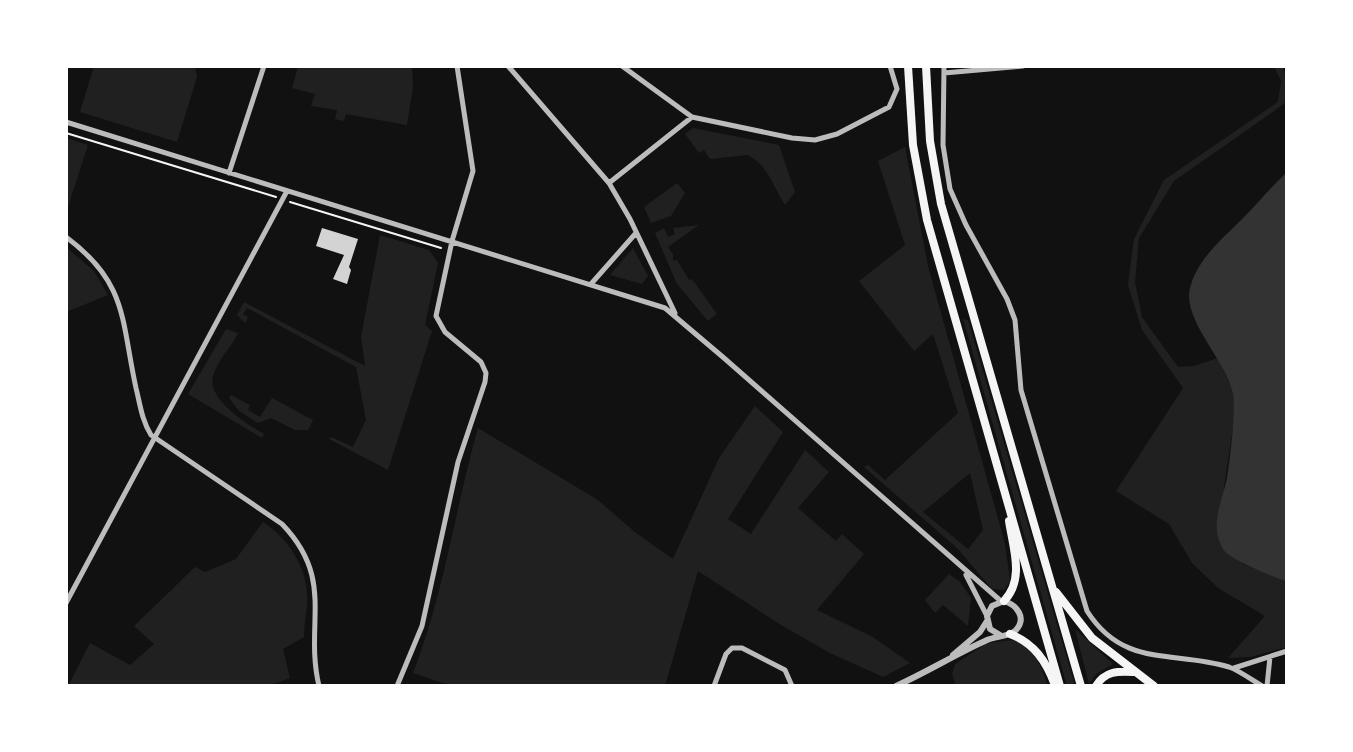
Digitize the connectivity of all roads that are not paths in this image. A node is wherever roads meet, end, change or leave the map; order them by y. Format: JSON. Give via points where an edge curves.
{"nodes":[{"id":1,"x":264,"y":66,"type":"edge"},
{"id":2,"x":457,"y":66,"type":"edge"},
{"id":3,"x":508,"y":66,"type":"edge"},
{"id":4,"x":622,"y":66,"type":"edge"},
{"id":5,"x":890,"y":66,"type":"edge"},
{"id":6,"x":1023,"y":66,"type":"edge"},
{"id":7,"x":926,"y":67,"type":"edge"},
{"id":8,"x":908,"y":68,"type":"edge"},
{"id":9,"x":944,"y":69,"type":"edge"},
{"id":10,"x":692,"y":117,"type":"junction"},
{"id":11,"x":66,"y":122,"type":"edge"},
{"id":12,"x":229,"y":173,"type":"junction"},
{"id":13,"x":609,"y":183,"type":"junction"},
{"id":14,"x":287,"y":191,"type":"junction"},
{"id":15,"x":636,"y":233,"type":"junction"},
{"id":16,"x":66,"y":237,"type":"edge"},
{"id":17,"x":452,"y":241,"type":"junction"},
{"id":18,"x":591,"y":284,"type":"junction"},
{"id":19,"x":678,"y":317,"type":"junction"},
{"id":20,"x":155,"y":437,"type":"junction"},
{"id":21,"x":1004,"y":489,"type":"junction"},
{"id":22,"x":961,"y":568,"type":"junction"},
{"id":23,"x":1051,"y":585,"type":"junction"},
{"id":24,"x":1003,"y":602,"type":"junction"},
{"id":25,"x":66,"y":603,"type":"edge"},
{"id":26,"x":987,"y":618,"type":"junction"},
{"id":27,"x":1005,"y":635,"type":"junction"},
{"id":28,"x":1287,"y":651,"type":"edge"},
{"id":29,"x":1270,"y":657,"type":"junction"},
{"id":30,"x":947,"y":660,"type":"junction"},
{"id":31,"x":1233,"y":668,"type":"junction"},
{"id":32,"x":1134,"y":672,"type":"junction"},
{"id":33,"x":319,"y":686,"type":"edge"},
{"id":34,"x":397,"y":686,"type":"edge"},
{"id":35,"x":714,"y":686,"type":"edge"},
{"id":36,"x":792,"y":686,"type":"edge"},
{"id":37,"x":896,"y":686,"type":"edge"},
{"id":38,"x":1058,"y":686,"type":"edge"},
{"id":39,"x":1081,"y":686,"type":"edge"},
{"id":40,"x":1096,"y":686,"type":"edge"},
{"id":41,"x":1154,"y":686,"type":"edge"},
{"id":42,"x":1264,"y":686,"type":"edge"}],
"edges":[{"from":1,"to":12,"type":"street"},
{"from":2,"to":17,"type":"street","via":[[473,171]]},
{"from":3,"to":13,"type":"street"},
{"from":4,"to":10,"type":"street"},
{"from":5,"to":10,"type":"street","via":[[897,89],[889,107],[815,140]]},
{"from":6,"to":9,"type":"street"},
{"from":7,"to":23,"type":"main road","via":[[941,204]]},
{"from":8,"to":21,"type":"main road","via":[[913,145],[927,220]]},
{"from":9,"to":31,"type":"street","via":[[943,145],[950,189],[1015,320],[1021,390],[1087,611],[1106,634],[1143,655]]},
{"from":10,"to":13,"type":"street"},
{"from":11,"to":12,"type":"street"},
{"from":12,"to":14,"type":"street"},
{"from":13,"to":15,"type":"street"},
{"from":14,"to":17,"type":"street"},
{"from":14,"to":20,"type":"street"},
{"from":15,"to":18,"type":"street"},
{"from":15,"to":19,"type":"street"},
{"from":16,"to":20,"type":"street","via":[[101,267],[111,284],[122,310],[141,412]]},
{"from":17,"to":18,"type":"street"},
{"from":17,"to":34,"type":"street","via":[[436,316],[445,332],[481,362],[485,382],[458,462],[422,626]]},
{"from":18,"to":19,"type":"street"},
{"from":19,"to":22,"type":"street"},
{"from":20,"to":25,"type":"street"},
{"from":20,"to":33,"type":"street","via":[[296,539],[309,561],[315,589]]},
{"from":21,"to":24,"type":"main road","via":[[1017,572]]},
{"from":21,"to":38,"type":"main road"},
{"from":22,"to":24,"type":"street"},
{"from":22,"to":26,"type":"street"},
{"from":23,"to":32,"type":"main road","via":[[1092,638]]},
{"from":23,"to":39,"type":"main road"},
{"from":24,"to":26,"type":"street","via":[[992,606]]},
{"from":24,"to":27,"type":"street","via":[[1020,613],[1020,623]]},
{"from":26,"to":27,"type":"street","via":[[990,629]]},
{"from":26,"to":30,"type":"street","via":[[980,632]]},
{"from":27,"to":30,"type":"street"},
{"from":27,"to":38,"type":"main road","via":[[1022,638],[1036,651]]},
{"from":28,"to":29,"type":"street"},
{"from":29,"to":31,"type":"street"},
{"from":29,"to":42,"type":"street"},
{"from":30,"to":37,"type":"street"},
{"from":31,"to":42,"type":"street"},
{"from":32,"to":40,"type":"main road","via":[[1110,673]]},
{"from":32,"to":41,"type":"main road"},
{"from":35,"to":36,"type":"street","via":[[726,654],[742,648],[785,670]]}]}
